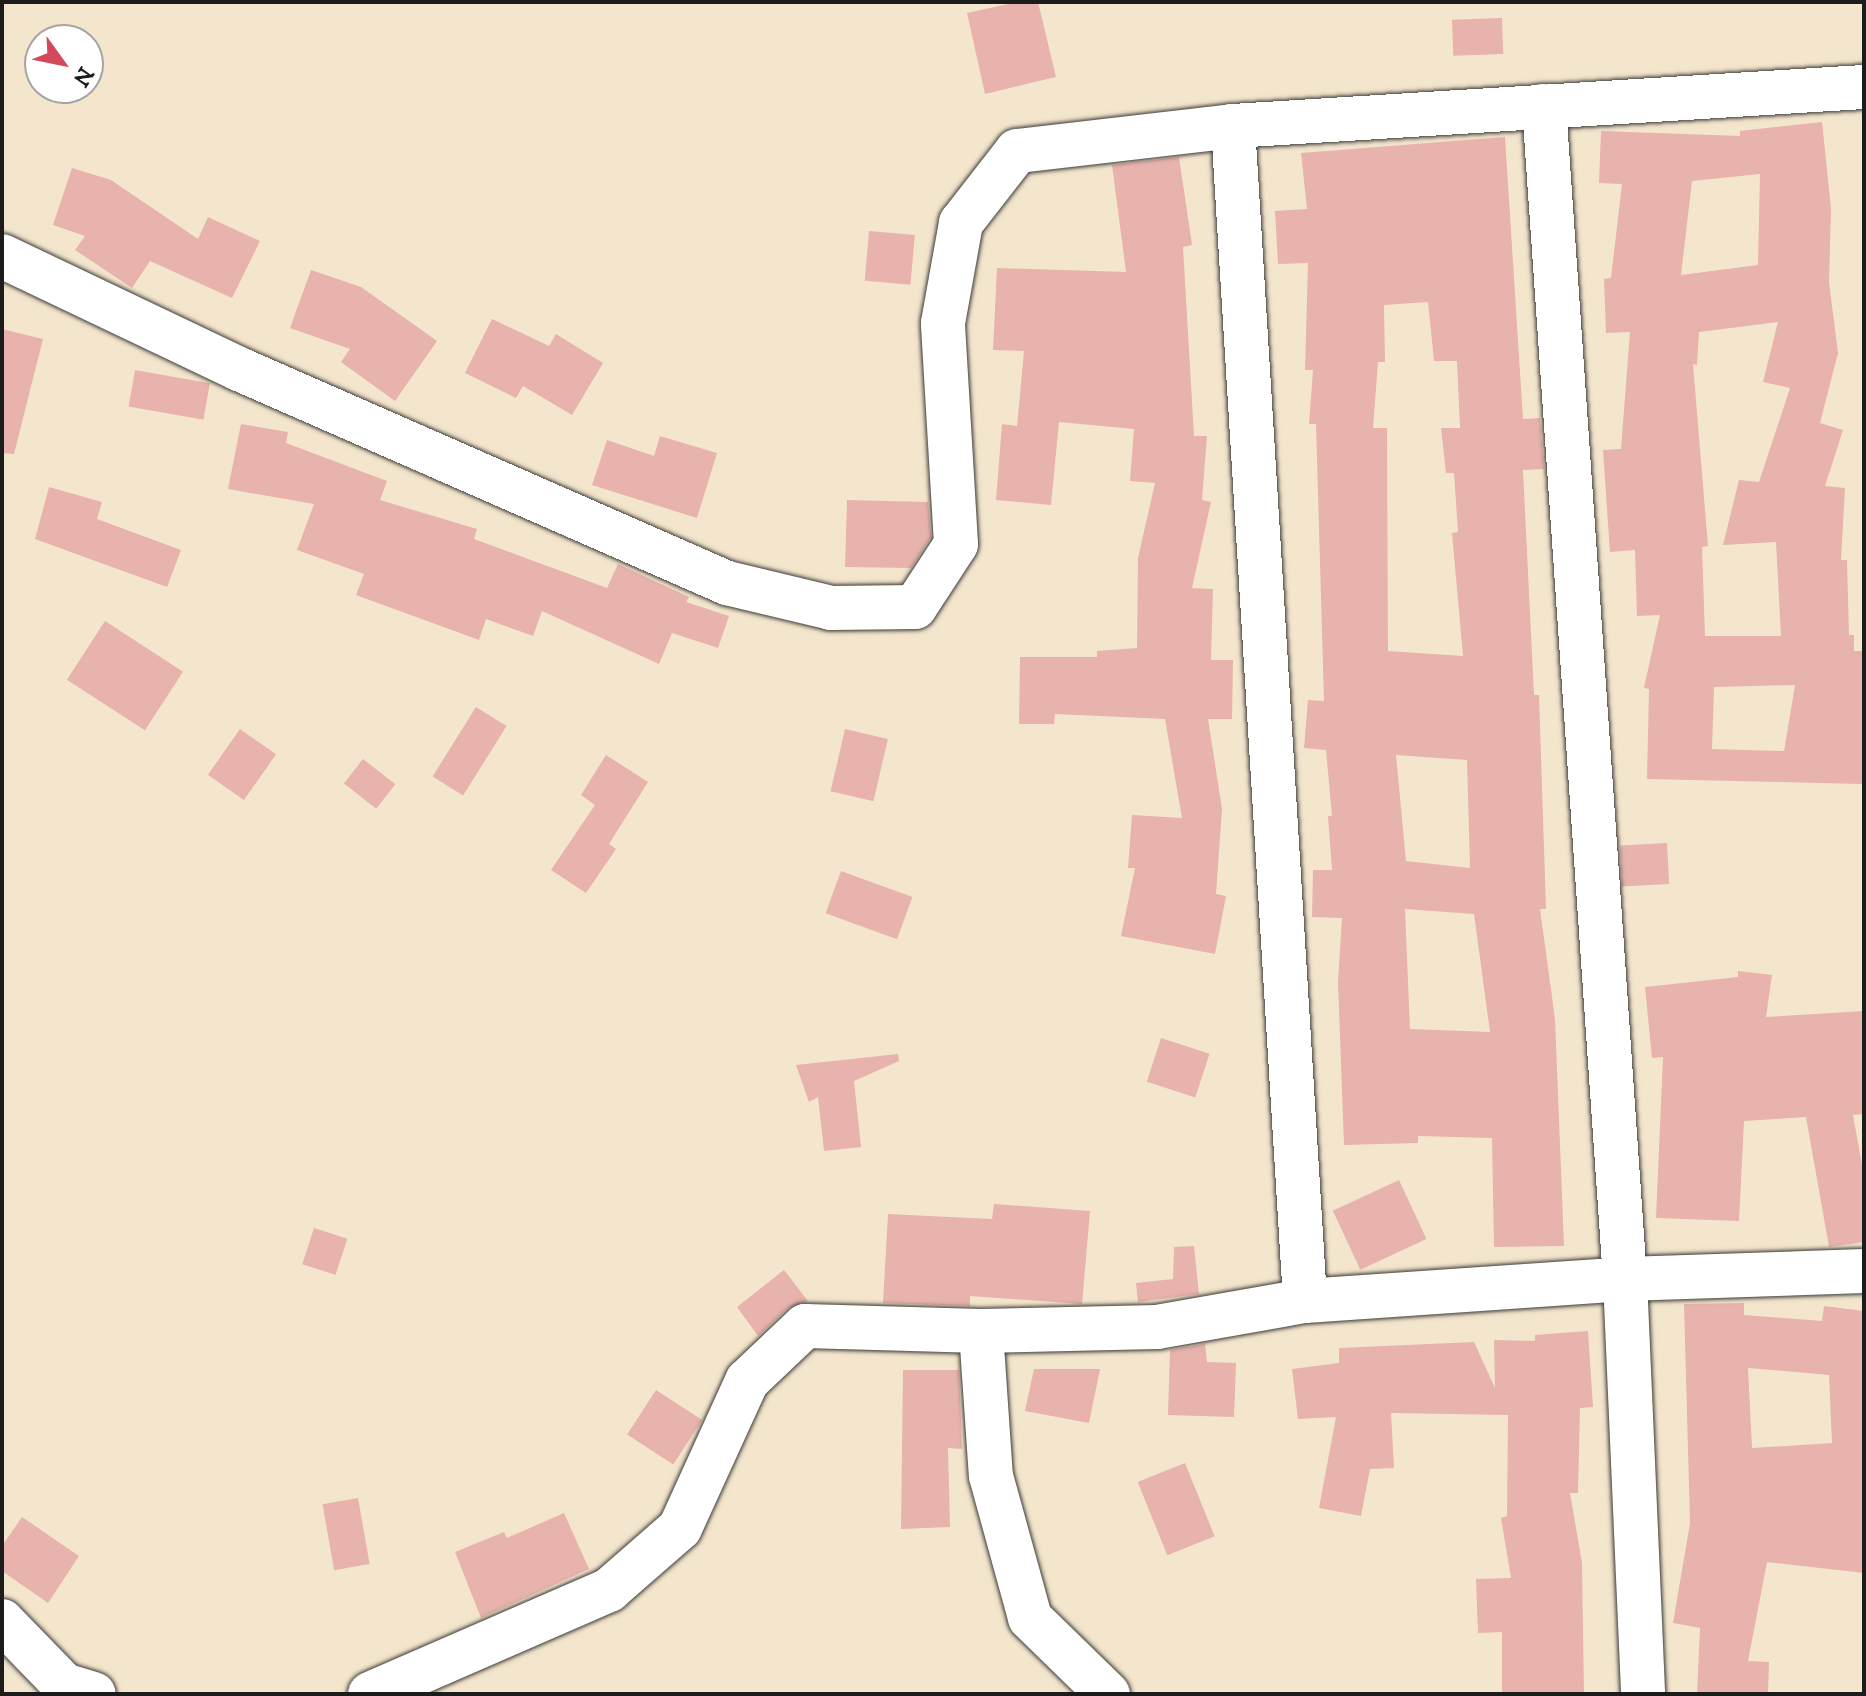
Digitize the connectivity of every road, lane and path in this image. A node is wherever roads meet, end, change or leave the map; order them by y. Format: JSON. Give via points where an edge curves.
{"nodes":[{"id":1,"x":1864,"y":87,"type":"edge"},
{"id":2,"x":1544,"y":106,"type":"junction"},
{"id":3,"x":1233,"y":126,"type":"junction"},
{"id":4,"x":2,"y":256,"type":"edge"},
{"id":5,"x":1864,"y":1271,"type":"edge"},
{"id":6,"x":1625,"y":1279,"type":"junction"},
{"id":7,"x":1305,"y":1301,"type":"junction"},
{"id":8,"x":981,"y":1331,"type":"junction"},
{"id":9,"x":2,"y":1621,"type":"edge"},
{"id":10,"x":94,"y":1694,"type":"edge"},
{"id":11,"x":370,"y":1694,"type":"edge"},
{"id":12,"x":1108,"y":1694,"type":"edge"},
{"id":13,"x":1643,"y":1694,"type":"edge"}],
"edges":[{"from":1,"to":2,"type":"street"},
{"from":2,"to":3,"type":"street"},
{"from":2,"to":6,"type":"street"},
{"from":3,"to":4,"type":"street","via":[[1017,151],[961,223],[943,323],[956,544],[915,607],[831,608],[727,583],[239,369]]},
{"from":3,"to":7,"type":"street"},
{"from":5,"to":6,"type":"street"},
{"from":6,"to":7,"type":"street"},
{"from":6,"to":13,"type":"street"},
{"from":7,"to":8,"type":"street","via":[[1157,1327]]},
{"from":8,"to":11,"type":"street","via":[[805,1326],[747,1381],[680,1528],[609,1590]]},
{"from":8,"to":12,"type":"street","via":[[991,1476],[1030,1618]]},
{"from":9,"to":10,"type":"street","via":[[64,1685]]}]}
